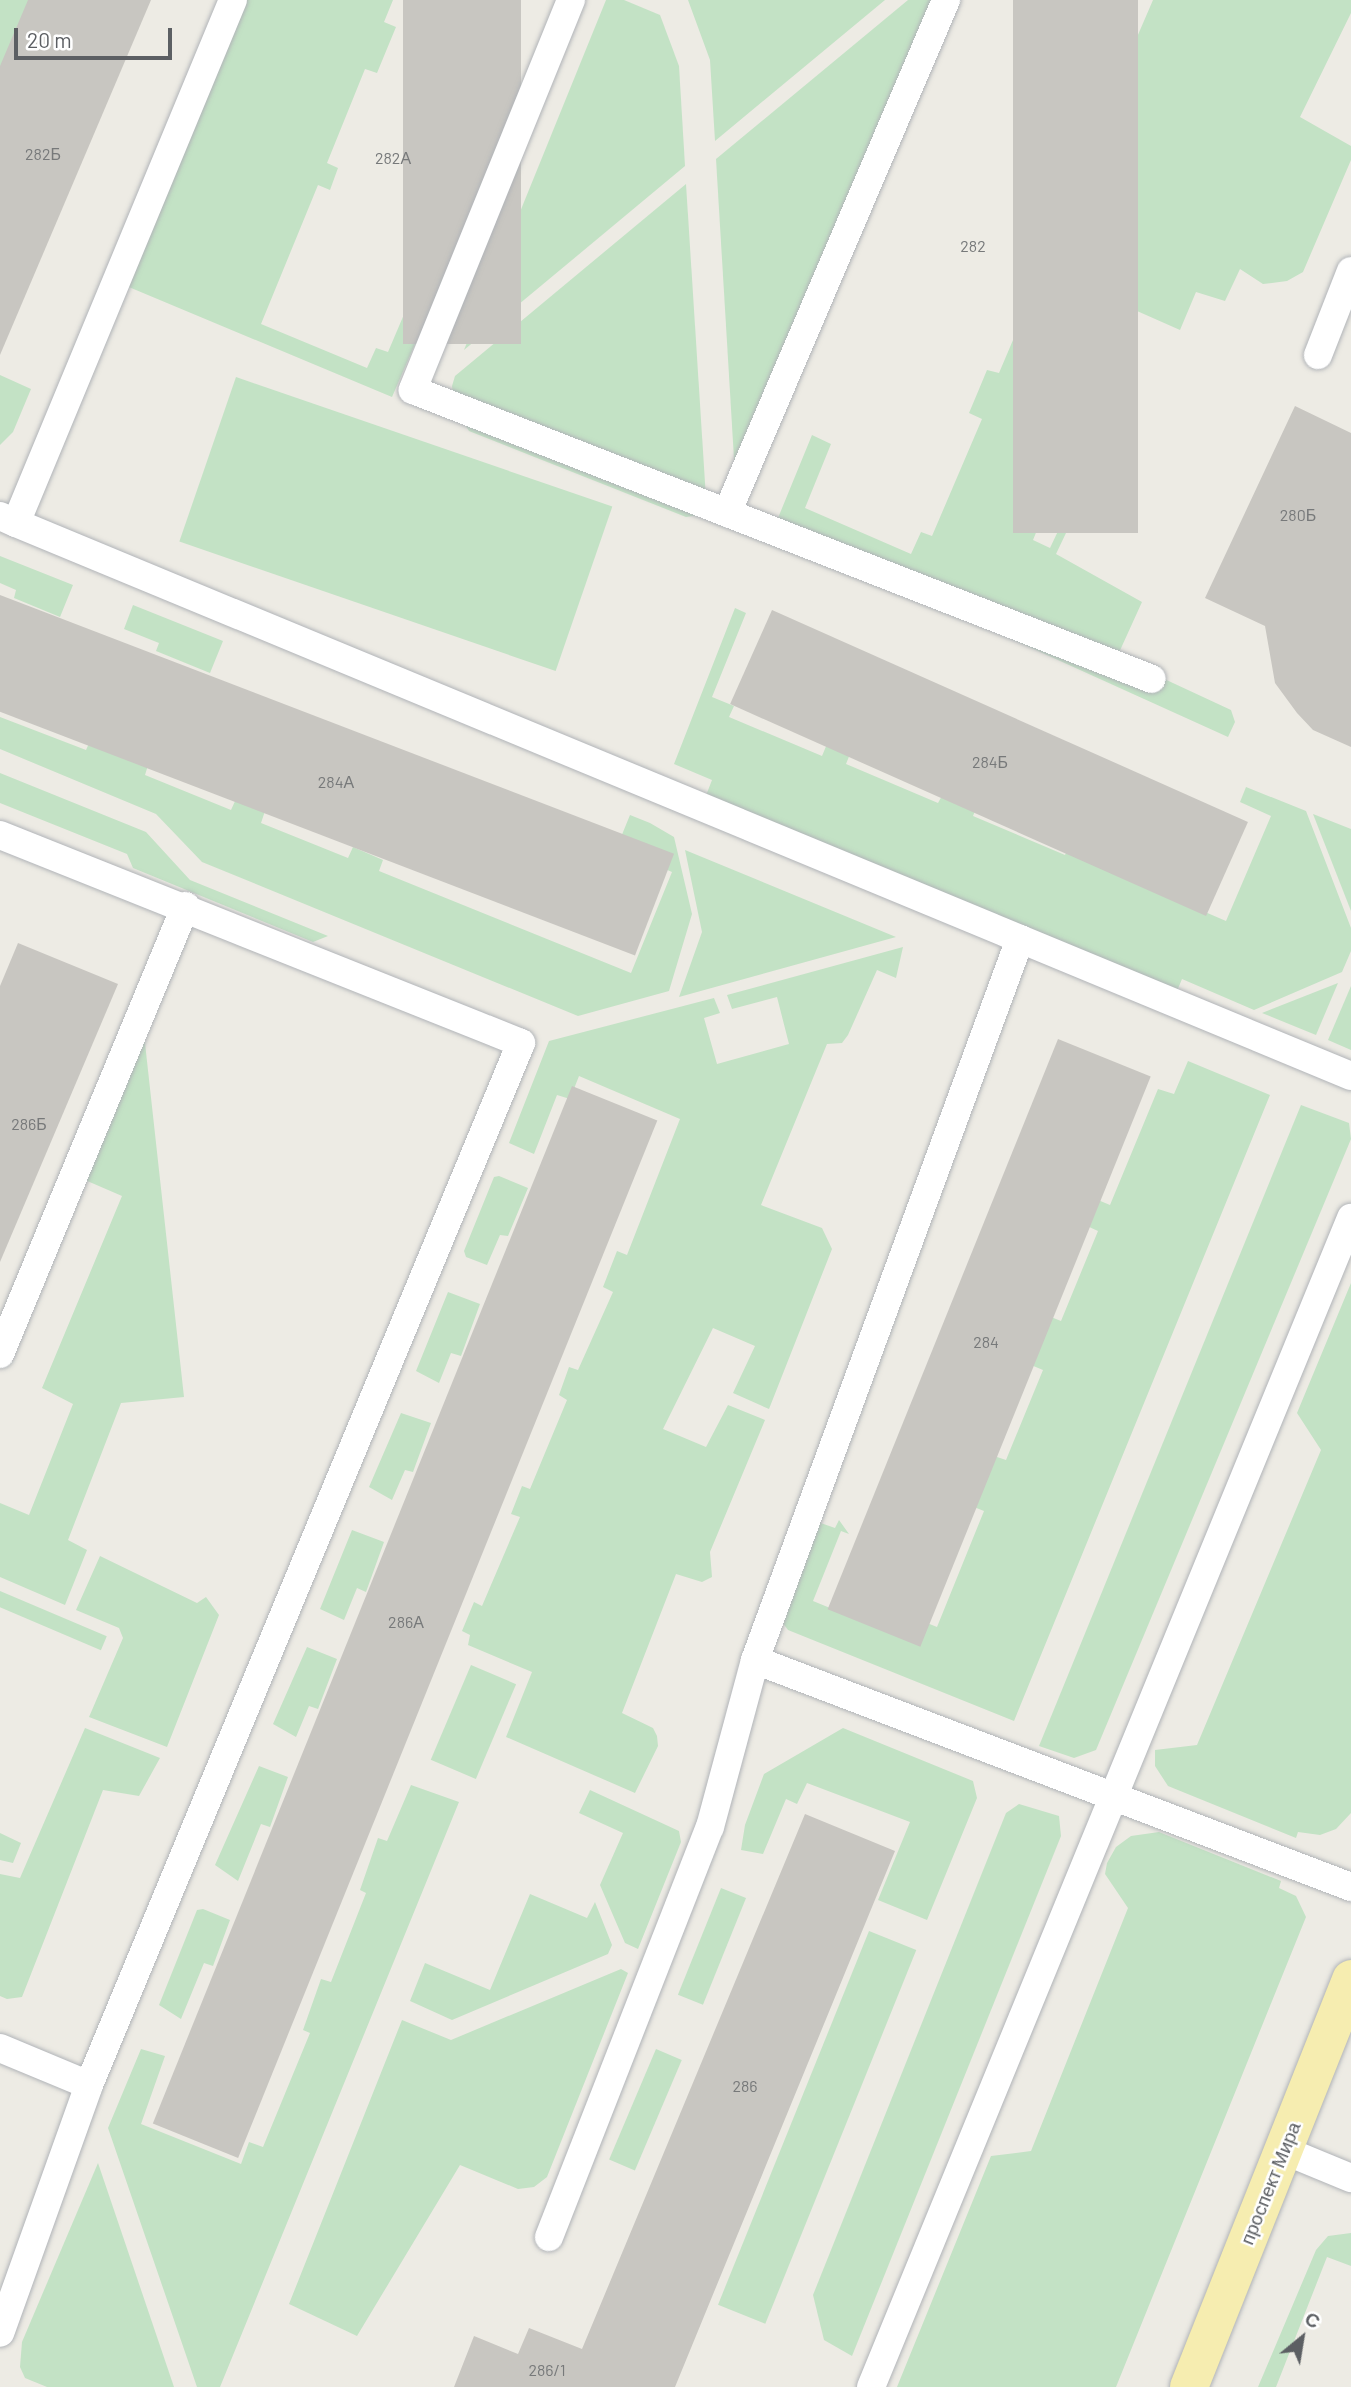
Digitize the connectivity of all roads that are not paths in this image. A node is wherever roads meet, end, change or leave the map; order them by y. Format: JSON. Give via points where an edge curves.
{"nodes":[{"id":1,"x":233,"y":0,"type":"edge"},
{"id":2,"x":571,"y":0,"type":"edge"},
{"id":3,"x":946,"y":0,"type":"edge"},
{"id":4,"x":1351,"y":271,"type":"edge"},
{"id":5,"x":1318,"y":355,"type":"dead end"},
{"id":6,"x":727,"y":513,"type":"junction"},
{"id":7,"x":8,"y":520,"type":"edge"},
{"id":8,"x":1152,"y":678,"type":"dead end"},
{"id":9,"x":0,"y":835,"type":"edge"},
{"id":10,"x":186,"y":906,"type":"junction"},
{"id":11,"x":1020,"y":939,"type":"junction"},
{"id":12,"x":1351,"y":1076,"type":"edge"},
{"id":13,"x":1351,"y":1218,"type":"edge"},
{"id":14,"x":0,"y":1354,"type":"edge"},
{"id":15,"x":755,"y":1660,"type":"junction"},
{"id":16,"x":1111,"y":1794,"type":"junction"},
{"id":17,"x":1351,"y":1887,"type":"edge"},
{"id":18,"x":1351,"y":1979,"type":"edge"},
{"id":19,"x":0,"y":2048,"type":"edge"},
{"id":20,"x":89,"y":2085,"type":"junction"},
{"id":21,"x":1283,"y":2150,"type":"junction"},
{"id":22,"x":1351,"y":2178,"type":"edge"},
{"id":23,"x":549,"y":2237,"type":"dead end"},
{"id":24,"x":0,"y":2333,"type":"edge"},
{"id":25,"x":871,"y":2387,"type":"edge"},
{"id":26,"x":1189,"y":2387,"type":"edge"}],
"edges":[{"from":1,"to":7,"type":"lane"},
{"from":2,"to":6,"type":"lane","via":[[413,390]]},
{"from":3,"to":6,"type":"lane"},
{"from":4,"to":5,"type":"lane"},
{"from":6,"to":8,"type":"lane"},
{"from":7,"to":11,"type":"lane"},
{"from":9,"to":10,"type":"lane"},
{"from":10,"to":14,"type":"lane"},
{"from":10,"to":20,"type":"lane","via":[[521,1043]]},
{"from":11,"to":12,"type":"lane"},
{"from":11,"to":15,"type":"lane"},
{"from":13,"to":16,"type":"lane"},
{"from":15,"to":16,"type":"lane"},
{"from":15,"to":23,"type":"lane","via":[[710,1828]]},
{"from":16,"to":17,"type":"lane"},
{"from":16,"to":25,"type":"lane"},
{"from":18,"to":21,"type":"main road","name":"проспект Мира"},
{"from":19,"to":20,"type":"lane"},
{"from":20,"to":24,"type":"lane"},
{"from":21,"to":22,"type":"lane"},
{"from":21,"to":26,"type":"main road","name":"проспект Мира"}]}
